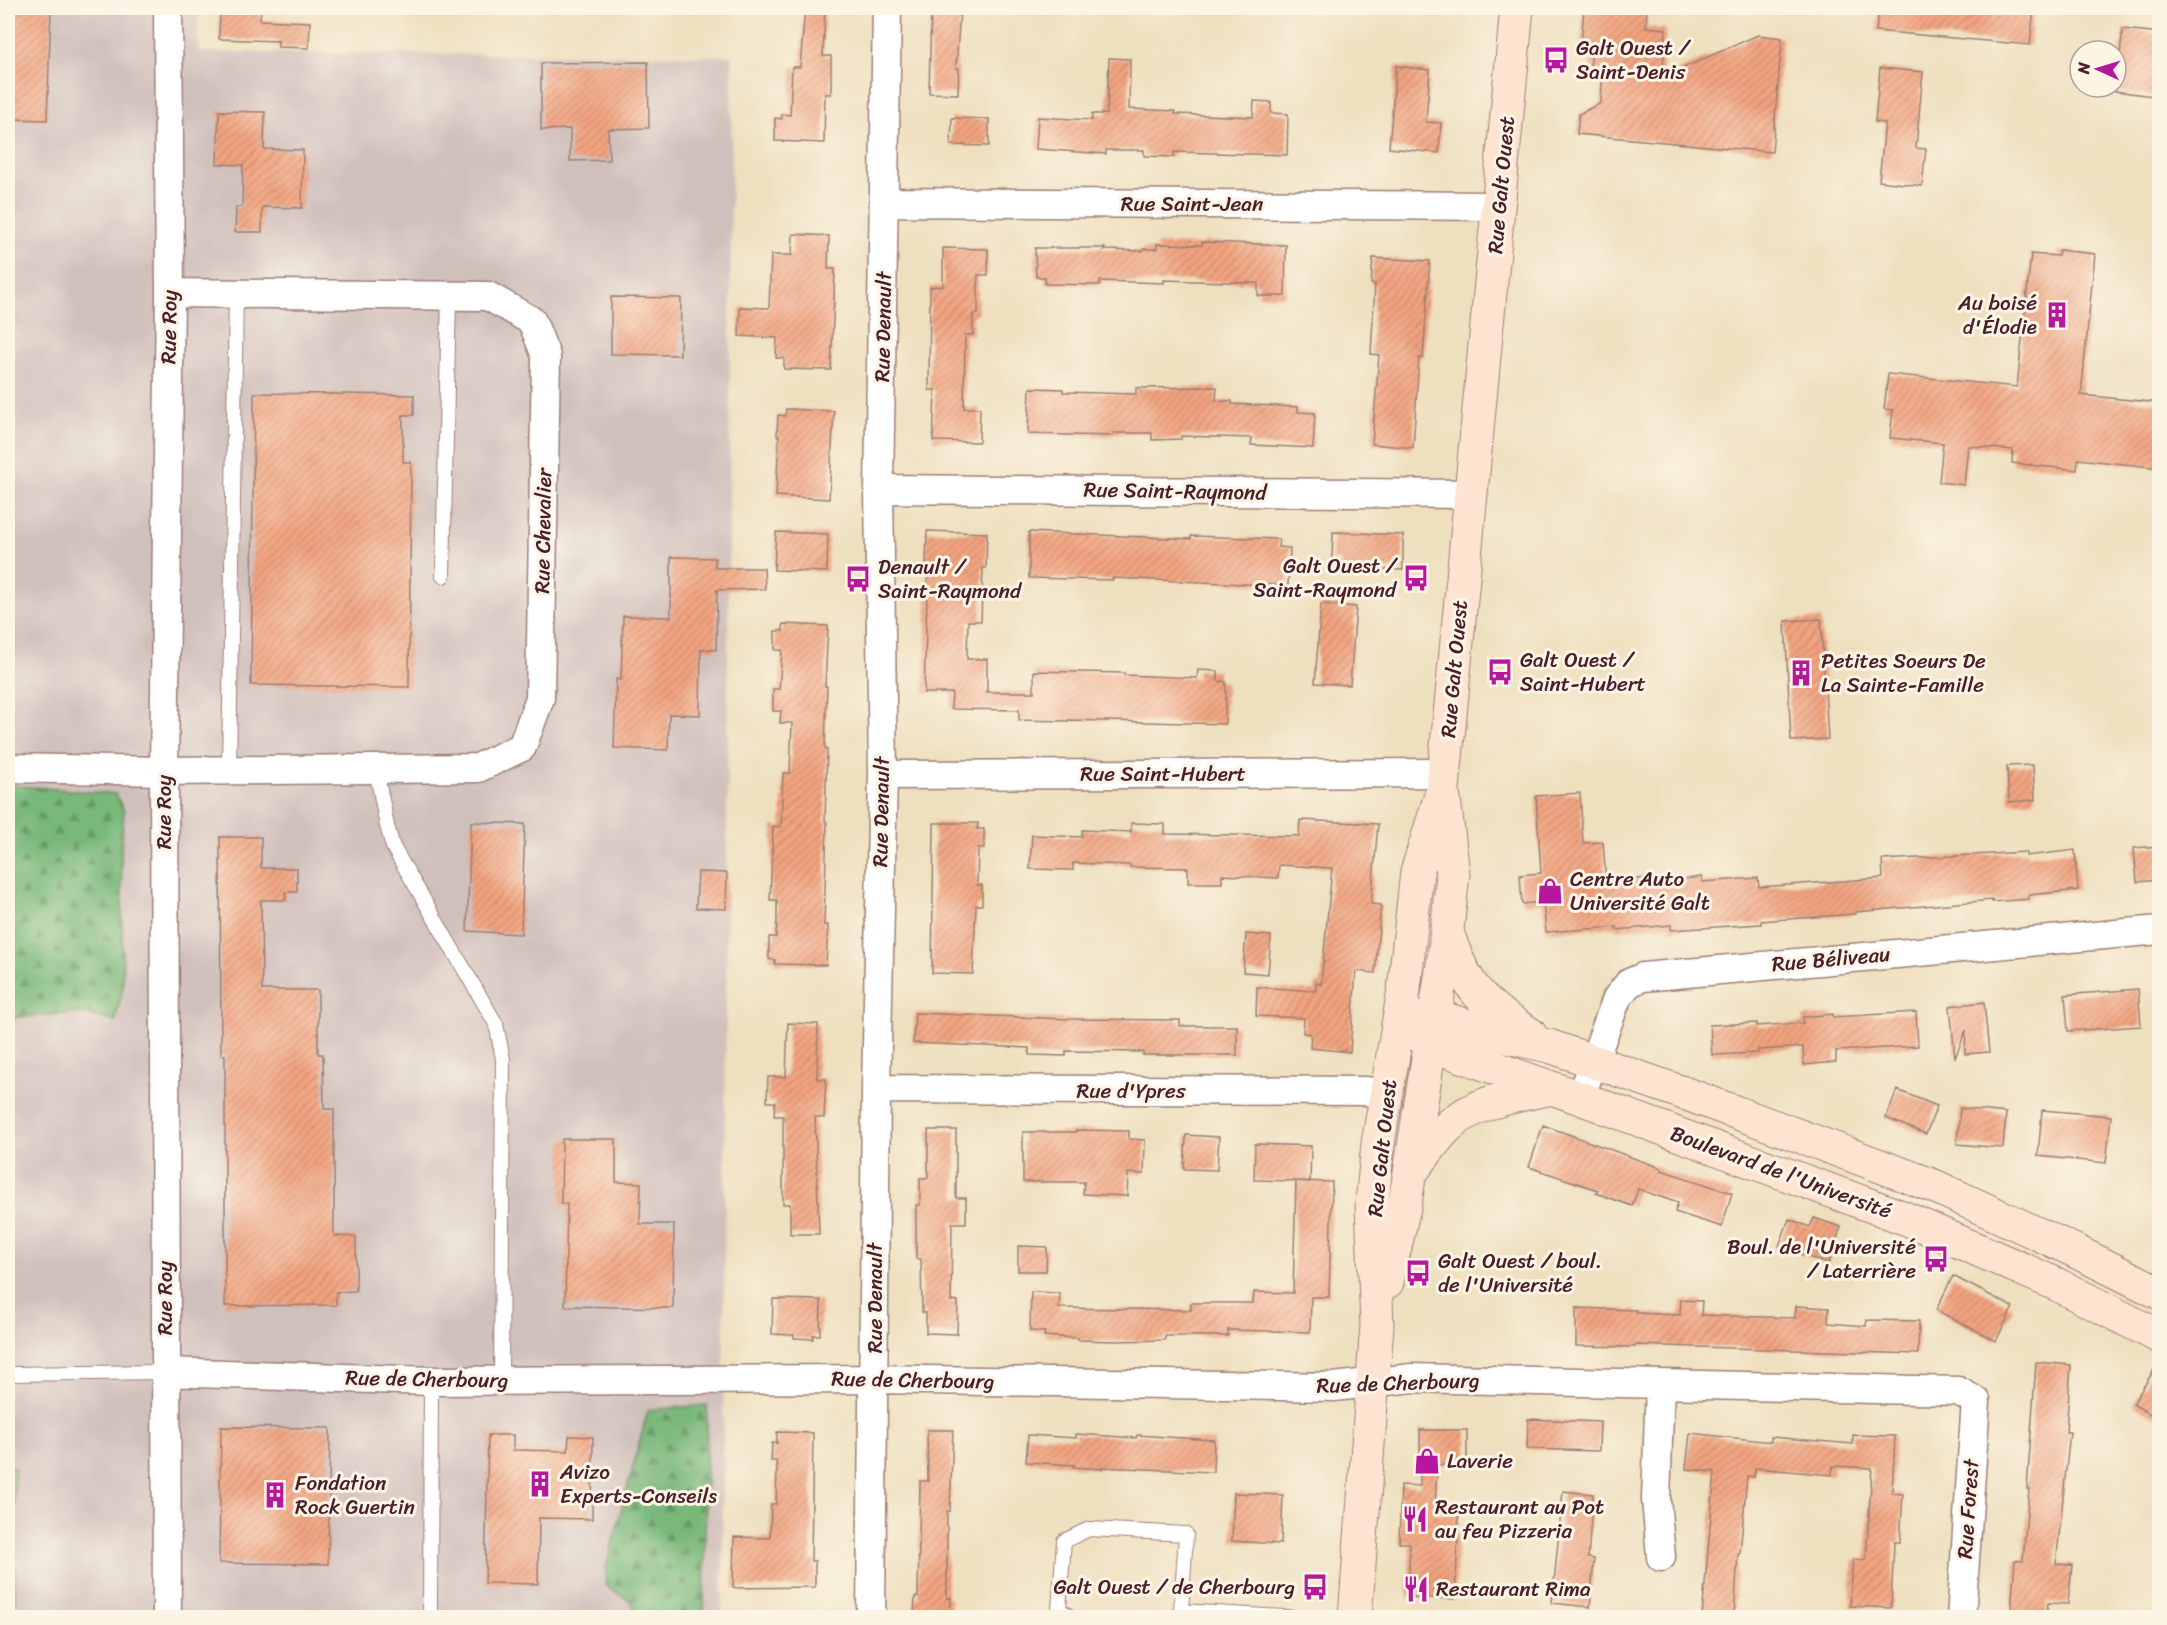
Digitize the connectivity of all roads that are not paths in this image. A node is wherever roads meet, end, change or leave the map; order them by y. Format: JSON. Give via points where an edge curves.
{"nodes":[{"id":1,"x":168,"y":8,"type":"edge"},
{"id":2,"x":886,"y":8,"type":"edge"},
{"id":3,"x":1517,"y":8,"type":"edge"},
{"id":4,"x":885,"y":201,"type":"junction"},
{"id":5,"x":1500,"y":206,"type":"junction"},
{"id":6,"x":170,"y":293,"type":"junction"},
{"id":7,"x":236,"y":293,"type":"junction"},
{"id":8,"x":449,"y":296,"type":"junction"},
{"id":9,"x":879,"y":489,"type":"junction"},
{"id":10,"x":1470,"y":494,"type":"junction"},
{"id":11,"x":443,"y":576,"type":"dead end"},
{"id":12,"x":8,"y":768,"type":"edge"},
{"id":13,"x":376,"y":769,"type":"junction"},
{"id":14,"x":164,"y":771,"type":"junction"},
{"id":15,"x":229,"y":771,"type":"junction"},
{"id":16,"x":883,"y":775,"type":"junction"},
{"id":17,"x":1443,"y":781,"type":"junction"},
{"id":18,"x":2160,"y":930,"type":"edge"},
{"id":19,"x":1447,"y":931,"type":"junction"},
{"id":20,"x":1400,"y":1018,"type":"junction"},
{"id":21,"x":1433,"y":1031,"type":"junction"},
{"id":22,"x":1549,"y":1046,"type":"junction"},
{"id":23,"x":1593,"y":1060,"type":"junction"},
{"id":24,"x":876,"y":1089,"type":"junction"},
{"id":25,"x":1386,"y":1093,"type":"junction"},
{"id":26,"x":1566,"y":1093,"type":"junction"},
{"id":27,"x":1410,"y":1175,"type":"junction"},
{"id":28,"x":2158,"y":1289,"type":"edge"},
{"id":29,"x":1377,"y":1325,"type":"junction"},
{"id":30,"x":2149,"y":1331,"type":"edge"},
{"id":31,"x":165,"y":1372,"type":"junction"},
{"id":32,"x":8,"y":1374,"type":"edge"},
{"id":33,"x":874,"y":1379,"type":"junction"},
{"id":34,"x":431,"y":1380,"type":"junction"},
{"id":35,"x":501,"y":1380,"type":"junction"},
{"id":36,"x":1373,"y":1383,"type":"junction"},
{"id":37,"x":1660,"y":1384,"type":"junction"},
{"id":38,"x":1976,"y":1401,"type":"joint"},
{"id":39,"x":1661,"y":1557,"type":"dead end"},
{"id":40,"x":1178,"y":1614,"type":"edge"},
{"id":41,"x":167,"y":1617,"type":"edge"},
{"id":42,"x":430,"y":1617,"type":"edge"},
{"id":43,"x":871,"y":1617,"type":"edge"},
{"id":44,"x":1072,"y":1617,"type":"edge"},
{"id":45,"x":1302,"y":1617,"type":"edge"},
{"id":46,"x":1355,"y":1617,"type":"edge"},
{"id":47,"x":1961,"y":1617,"type":"edge"}],
"edges":[{"from":1,"to":6,"type":"street","name":"Rue Roy"},
{"from":2,"to":4,"type":"street","name":"Rue Denault"},
{"from":3,"to":5,"type":"main road","name":"Rue Galt Ouest"},
{"from":4,"to":5,"type":"street","name":"Rue Saint-Jean"},
{"from":4,"to":9,"type":"street","name":"Rue Denault"},
{"from":5,"to":10,"type":"main road","name":"Rue Galt Ouest"},
{"from":6,"to":7,"type":"street","name":"Rue Chevalier"},
{"from":6,"to":14,"type":"street","name":"Rue Roy"},
{"from":7,"to":8,"type":"street","name":"Rue Chevalier"},
{"from":7,"to":15,"type":"lane"},
{"from":8,"to":11,"type":"lane"},
{"from":8,"to":13,"type":"street","name":"Rue Chevalier","via":[[488,296],[532,321],[546,356],[540,698],[522,747],[478,768]]},
{"from":9,"to":10,"type":"street","name":"Rue Saint-Raymond"},
{"from":9,"to":16,"type":"street","name":"Rue Denault"},
{"from":10,"to":17,"type":"main road","name":"Rue Galt Ouest"},
{"from":12,"to":14,"type":"street","name":"Rue Chevalier"},
{"from":13,"to":15,"type":"street","name":"Rue Chevalier"},
{"from":13,"to":35,"type":"lane","via":[[393,847],[496,1024],[503,1059]]},
{"from":14,"to":15,"type":"street","name":"Rue Chevalier"},
{"from":14,"to":31,"type":"street","name":"Rue Roy"},
{"from":16,"to":17,"type":"street","name":"Rue Saint-Hubert"},
{"from":16,"to":24,"type":"street","name":"Rue Denault"},
{"from":17,"to":19,"type":"main road","name":"Rue Galt Ouest","via":[[1453,874]]},
{"from":17,"to":20,"type":"main road","name":"Rue Galt Ouest","via":[[1417,872]]},
{"from":18,"to":23,"type":"street","name":"Rue Béliveau","via":[[1643,977],[1629,983],[1617,998]]},
{"from":19,"to":21,"type":"main road","name":"Rue Galt Ouest"},
{"from":19,"to":22,"type":"main road","via":[[1463,974],[1476,993],[1500,1016]]},
{"from":20,"to":21,"type":"main road"},
{"from":20,"to":25,"type":"main road","name":"Rue Galt Ouest"},
{"from":21,"to":22,"type":"main road","via":[[1498,1035]]},
{"from":21,"to":26,"type":"main road","name":"Boulevard de l'Université"},
{"from":21,"to":27,"type":"main road","name":"Rue Galt Ouest"},
{"from":22,"to":23,"type":"main road","name":"Boulevard de l'Université"},
{"from":23,"to":26,"type":"street","name":"Rue Béliveau"},
{"from":23,"to":28,"type":"main road","name":"Boulevard de l'Université","via":[[1934,1186]]},
{"from":24,"to":25,"type":"street","name":"Rue d'Ypres"},
{"from":24,"to":33,"type":"street","name":"Rue Denault"},
{"from":25,"to":29,"type":"main road","name":"Rue Galt Ouest","via":[[1372,1203]]},
{"from":26,"to":27,"type":"main road","via":[[1500,1099],[1476,1108],[1448,1128]]},
{"from":26,"to":30,"type":"main road","name":"Boulevard de l'Université","via":[[1907,1219],[2056,1284]]},
{"from":27,"to":29,"type":"main road","name":"Rue Galt Ouest"},
{"from":28,"to":30,"type":"street"},
{"from":29,"to":36,"type":"main road","name":"Rue Galt Ouest"},
{"from":31,"to":32,"type":"lane"},
{"from":31,"to":34,"type":"street","name":"Rue de Cherbourg"},
{"from":31,"to":41,"type":"street","name":"Rue Roy"},
{"from":33,"to":35,"type":"street","name":"Rue de Cherbourg"},
{"from":33,"to":36,"type":"street","name":"Rue de Cherbourg","via":[[1334,1387]]},
{"from":33,"to":43,"type":"street","name":"Rue Denault"},
{"from":34,"to":35,"type":"street","name":"Rue de Cherbourg"},
{"from":34,"to":42,"type":"lane"},
{"from":36,"to":37,"type":"street","name":"Rue de Cherbourg","via":[[1412,1378]]},
{"from":36,"to":46,"type":"main road","name":"Rue Galt Ouest"},
{"from":37,"to":38,"type":"street","name":"Rue de Cherbourg","via":[[1958,1391]]},
{"from":37,"to":39,"type":"street","via":[[1656,1498]]},
{"from":38,"to":47,"type":"street","name":"Rue Forest"},
{"from":40,"to":44,"type":"lane","via":[[1186,1534],[1089,1529],[1064,1541],[1059,1608]]},
{"from":40,"to":45,"type":"lane"}]}
